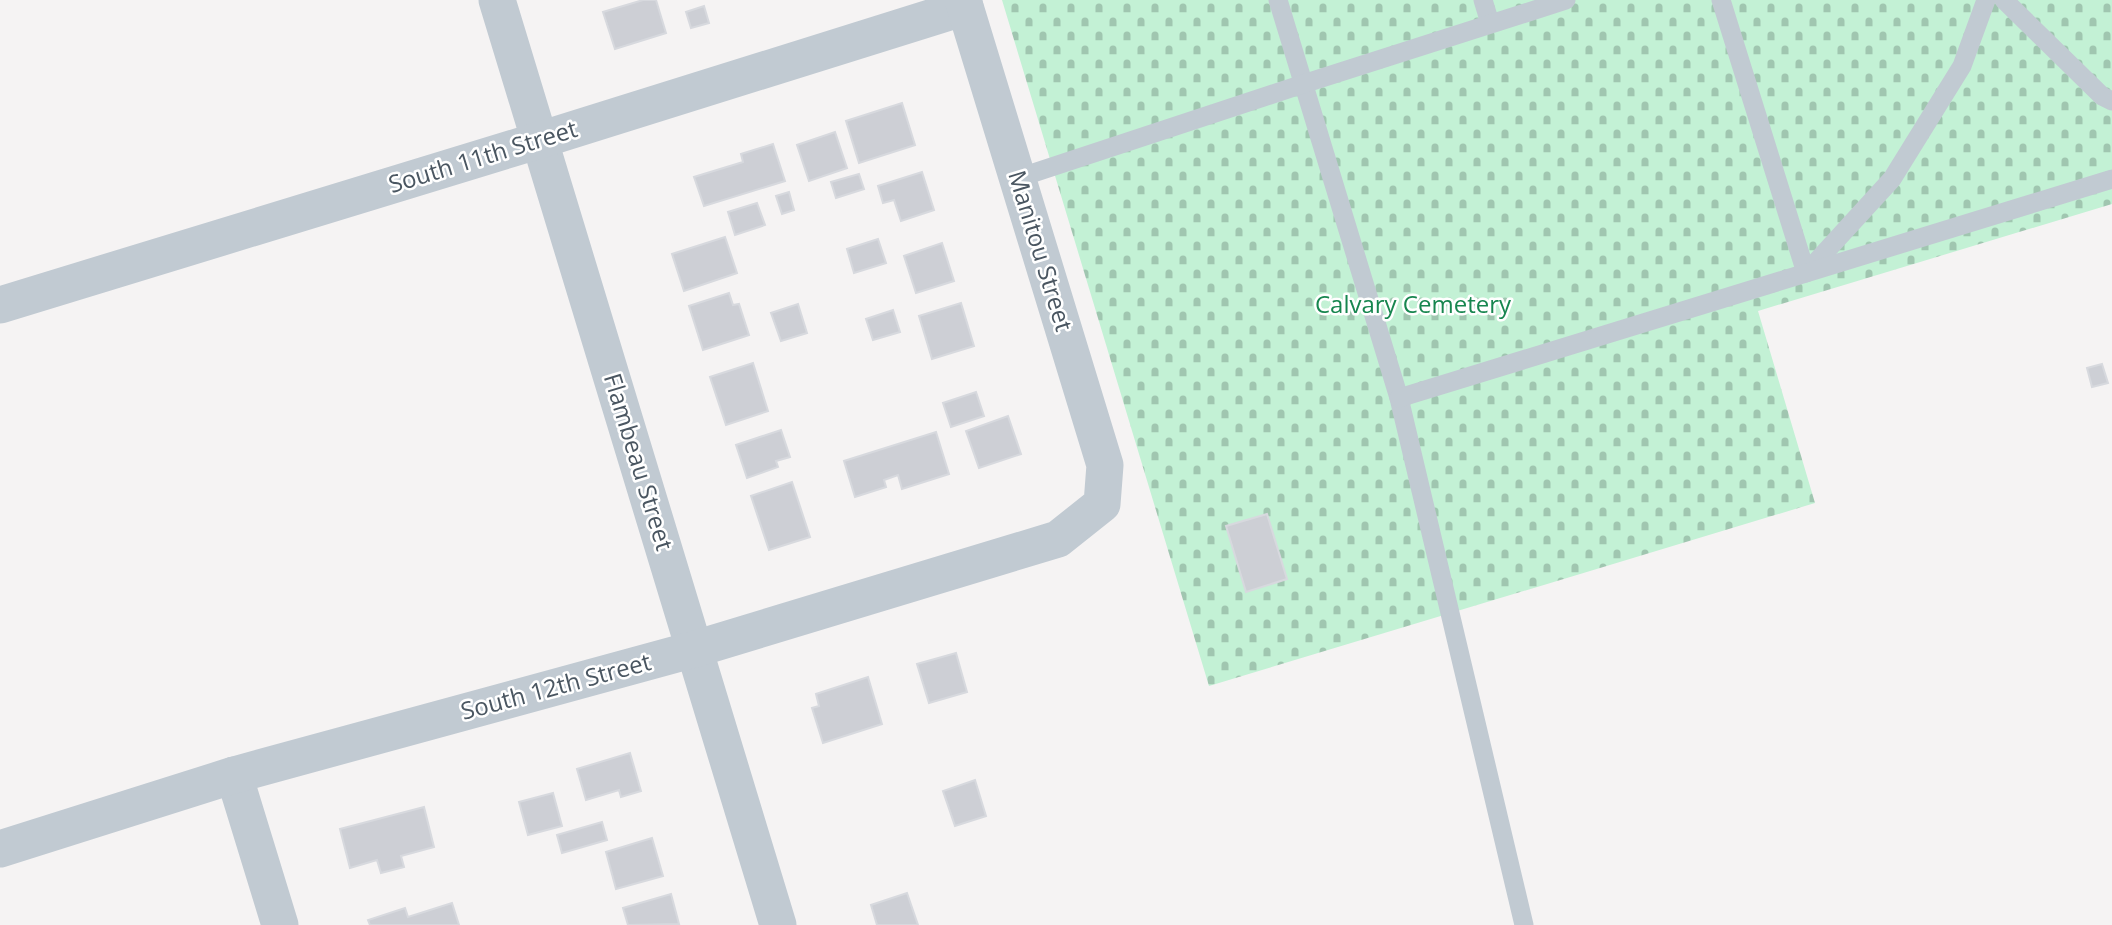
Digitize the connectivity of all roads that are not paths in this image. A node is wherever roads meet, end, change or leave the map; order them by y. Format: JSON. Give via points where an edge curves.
{"nodes":[{"id":1,"x":498,"y":0,"type":"edge"},
{"id":2,"x":1278,"y":0,"type":"edge"},
{"id":3,"x":1483,"y":0,"type":"edge"},
{"id":4,"x":1566,"y":0,"type":"edge"},
{"id":5,"x":1721,"y":0,"type":"edge"},
{"id":6,"x":1986,"y":0,"type":"edge"},
{"id":7,"x":2004,"y":0,"type":"edge"},
{"id":8,"x":964,"y":4,"type":"edge"},
{"id":9,"x":1490,"y":23,"type":"junction"},
{"id":10,"x":1303,"y":84,"type":"junction"},
{"id":11,"x":2112,"y":101,"type":"edge"},
{"id":12,"x":540,"y":140,"type":"junction"},
{"id":13,"x":1018,"y":178,"type":"junction"},
{"id":14,"x":2112,"y":178,"type":"edge"},
{"id":15,"x":1806,"y":273,"type":"junction"},
{"id":16,"x":0,"y":305,"type":"edge"},
{"id":17,"x":1399,"y":398,"type":"junction"},
{"id":18,"x":1102,"y":503,"type":"joint"},
{"id":19,"x":695,"y":649,"type":"junction"},
{"id":20,"x":234,"y":775,"type":"junction"},
{"id":21,"x":0,"y":849,"type":"edge"},
{"id":22,"x":280,"y":925,"type":"edge"},
{"id":23,"x":778,"y":925,"type":"edge"},
{"id":24,"x":1524,"y":925,"type":"edge"}],
"edges":[{"from":1,"to":12,"type":"street","name":"Flambeau Street"},
{"from":2,"to":10,"type":"lane"},
{"from":3,"to":9,"type":"lane"},
{"from":4,"to":9,"type":"lane"},
{"from":5,"to":15,"type":"lane"},
{"from":6,"to":15,"type":"lane","via":[[1962,66],[1892,179]]},
{"from":7,"to":11,"type":"lane"},
{"from":8,"to":12,"type":"street","name":"South 11th Street"},
{"from":8,"to":13,"type":"street","name":"Manitou Street"},
{"from":9,"to":10,"type":"lane"},
{"from":10,"to":13,"type":"lane"},
{"from":10,"to":17,"type":"lane"},
{"from":12,"to":16,"type":"street","name":"South 11th Street"},
{"from":12,"to":19,"type":"street","name":"Flambeau Street"},
{"from":13,"to":18,"type":"street","name":"Manitou Street","via":[[1105,465]]},
{"from":14,"to":15,"type":"lane"},
{"from":15,"to":17,"type":"lane"},
{"from":17,"to":24,"type":"lane"},
{"from":18,"to":19,"type":"street","name":"South 12th Street","via":[[1058,539]]},
{"from":19,"to":20,"type":"street","name":"South 12th Street"},
{"from":19,"to":23,"type":"street","name":"Flambeau Street"},
{"from":20,"to":21,"type":"street","name":"South 12th Street"},
{"from":20,"to":22,"type":"street"}]}
